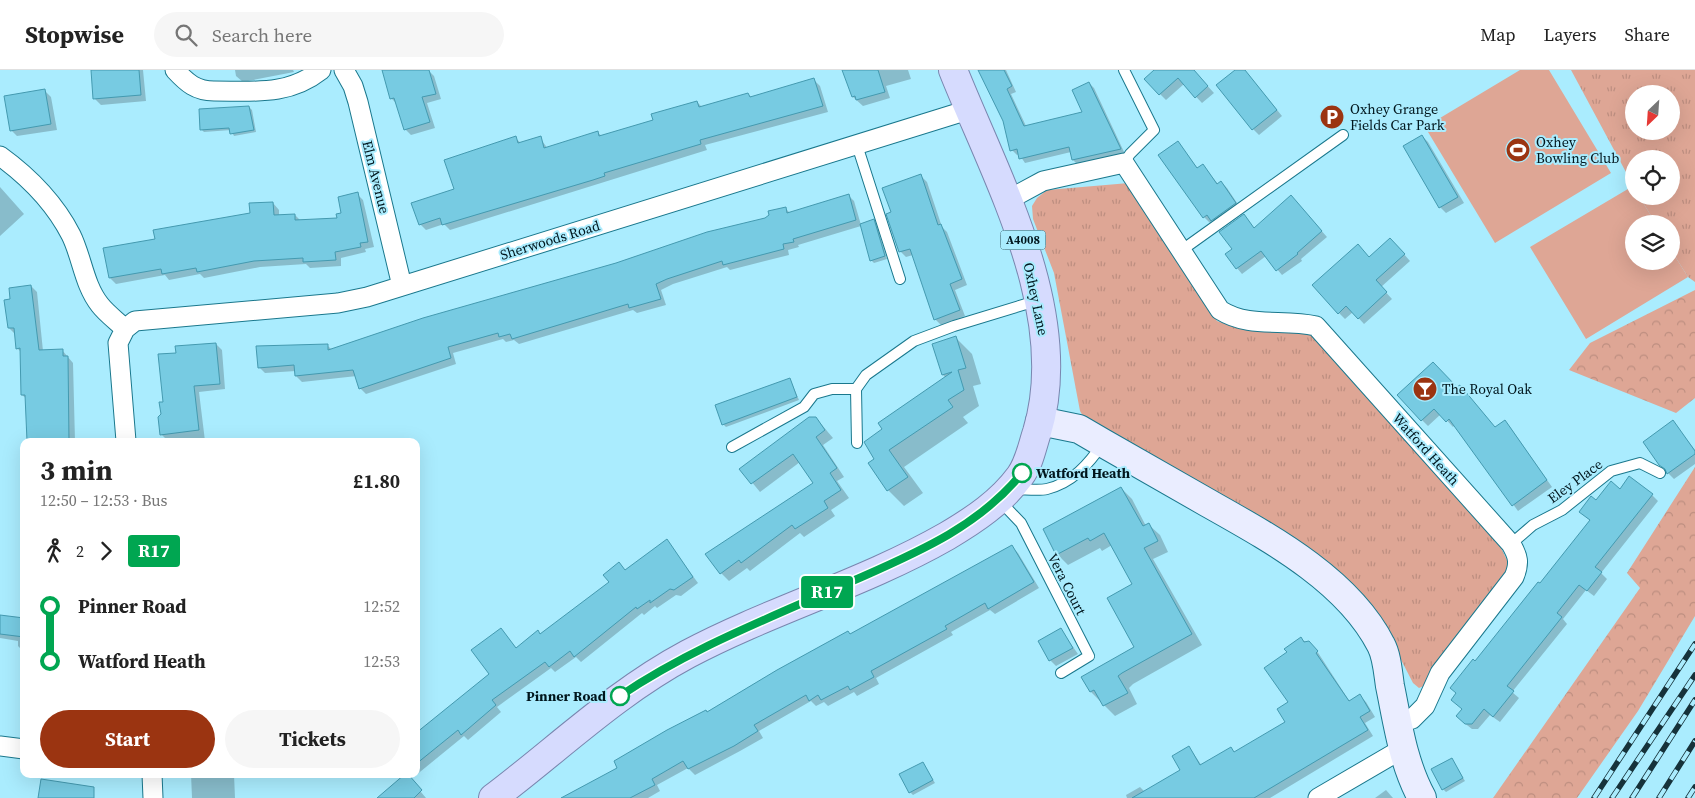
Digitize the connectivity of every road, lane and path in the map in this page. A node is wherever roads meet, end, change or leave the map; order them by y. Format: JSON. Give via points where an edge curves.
{"nodes":[{"id":1,"x":176,"y":70,"type":"edge"},
{"id":2,"x":321,"y":70,"type":"edge"},
{"id":3,"x":344,"y":70,"type":"edge"},
{"id":4,"x":953,"y":70,"type":"edge"},
{"id":5,"x":1124,"y":70,"type":"edge"},
{"id":6,"x":968,"y":110,"type":"junction"},
{"id":7,"x":1343,"y":135,"type":"dead end"},
{"id":8,"x":858,"y":145,"type":"junction"},
{"id":9,"x":0,"y":156,"type":"edge"},
{"id":10,"x":1124,"y":163,"type":"junction"},
{"id":11,"x":1008,"y":200,"type":"junction"},
{"id":12,"x":1182,"y":250,"type":"junction"},
{"id":13,"x":900,"y":279,"type":"dead end"},
{"id":14,"x":402,"y":286,"type":"junction"},
{"id":15,"x":1037,"y":301,"type":"junction"},
{"id":16,"x":125,"y":329,"type":"junction"},
{"id":17,"x":856,"y":388,"type":"junction"},
{"id":18,"x":1040,"y":421,"type":"junction"},
{"id":19,"x":126,"y":438,"type":"edge"},
{"id":20,"x":1103,"y":442,"type":"junction"},
{"id":21,"x":857,"y":443,"type":"dead end"},
{"id":22,"x":732,"y":448,"type":"dead end"},
{"id":23,"x":1660,"y":473,"type":"dead end"},
{"id":24,"x":1004,"y":494,"type":"junction"},
{"id":25,"x":1511,"y":544,"type":"junction"},
{"id":26,"x":1061,"y":673,"type":"dead end"},
{"id":27,"x":1400,"y":736,"type":"junction"},
{"id":28,"x":0,"y":746,"type":"edge"},
{"id":29,"x":20,"y":748,"type":"edge"},
{"id":30,"x":152,"y":778,"type":"edge"},
{"id":31,"x":500,"y":796,"type":"edge"},
{"id":32,"x":153,"y":798,"type":"edge"},
{"id":33,"x":1318,"y":798,"type":"edge"},
{"id":34,"x":1422,"y":798,"type":"edge"}],
"edges":[{"from":1,"to":2,"type":"street","via":[[192,87],[214,91],[279,90],[307,81]]},
{"from":3,"to":14,"type":"street","name":"Elm Avenue","via":[[358,102]]},
{"from":4,"to":6,"type":"main road","name":"Oxhey Lane","number":"A4008"},
{"from":5,"to":10,"type":"lane","via":[[1154,130]]},
{"from":6,"to":8,"type":"street","name":"Sherwoods Road"},
{"from":6,"to":11,"type":"main road","name":"Oxhey Lane","number":"A4008"},
{"from":7,"to":12,"type":"lane"},
{"from":8,"to":13,"type":"lane"},
{"from":8,"to":14,"type":"street","name":"Sherwoods Road"},
{"from":9,"to":16,"type":"street","via":[[34,184],[54,207],[71,235],[92,292],[100,305]]},
{"from":10,"to":11,"type":"street","via":[[1043,181]]},
{"from":10,"to":12,"type":"street","name":"Watford Heath"},
{"from":11,"to":15,"type":"main road","name":"Oxhey Lane","number":"A4008","via":[[1024,245]]},
{"from":12,"to":25,"type":"street","name":"Watford Heath","via":[[1220,310],[1233,318],[1316,326]]},
{"from":14,"to":16,"type":"street","name":"Sherwoods Road","via":[[338,303],[143,319]]},
{"from":15,"to":17,"type":"lane","via":[[914,341],[866,375]]},
{"from":15,"to":18,"type":"main road","name":"Oxhey Lane","number":"A4008","via":[[1048,352],[1047,387]]},
{"from":16,"to":19,"type":"street","via":[[118,343]]},
{"from":17,"to":21,"type":"lane"},
{"from":17,"to":22,"type":"lane","via":[[832,388],[814,394],[804,407]]},
{"from":18,"to":20,"type":"street","via":[[1079,429]]},
{"from":18,"to":24,"type":"main road","number":"A4008","via":[[1022,473]]},
{"from":20,"to":24,"type":"lane","via":[[1088,465],[1077,474],[1046,489]]},
{"from":20,"to":27,"type":"street","via":[[1294,554],[1336,589],[1365,618],[1382,647]]},
{"from":23,"to":25,"type":"lane","name":"Eley Place","via":[[1640,463],[1611,471],[1562,510],[1533,525]]},
{"from":24,"to":26,"type":"lane","name":"Vera Court","via":[[1089,656]]},
{"from":24,"to":31,"type":"main road","number":"A4008","via":[[977,518],[945,537],[690,653],[652,675],[615,699]]},
{"from":25,"to":27,"type":"street","name":"Watford Heath","via":[[1519,566],[1514,577],[1440,673],[1425,706]]},
{"from":27,"to":33,"type":"street","name":"Watford Heath"},
{"from":27,"to":34,"type":"street","via":[[1410,774]]},
{"from":28,"to":29,"type":"street"},
{"from":30,"to":32,"type":"street"}]}
